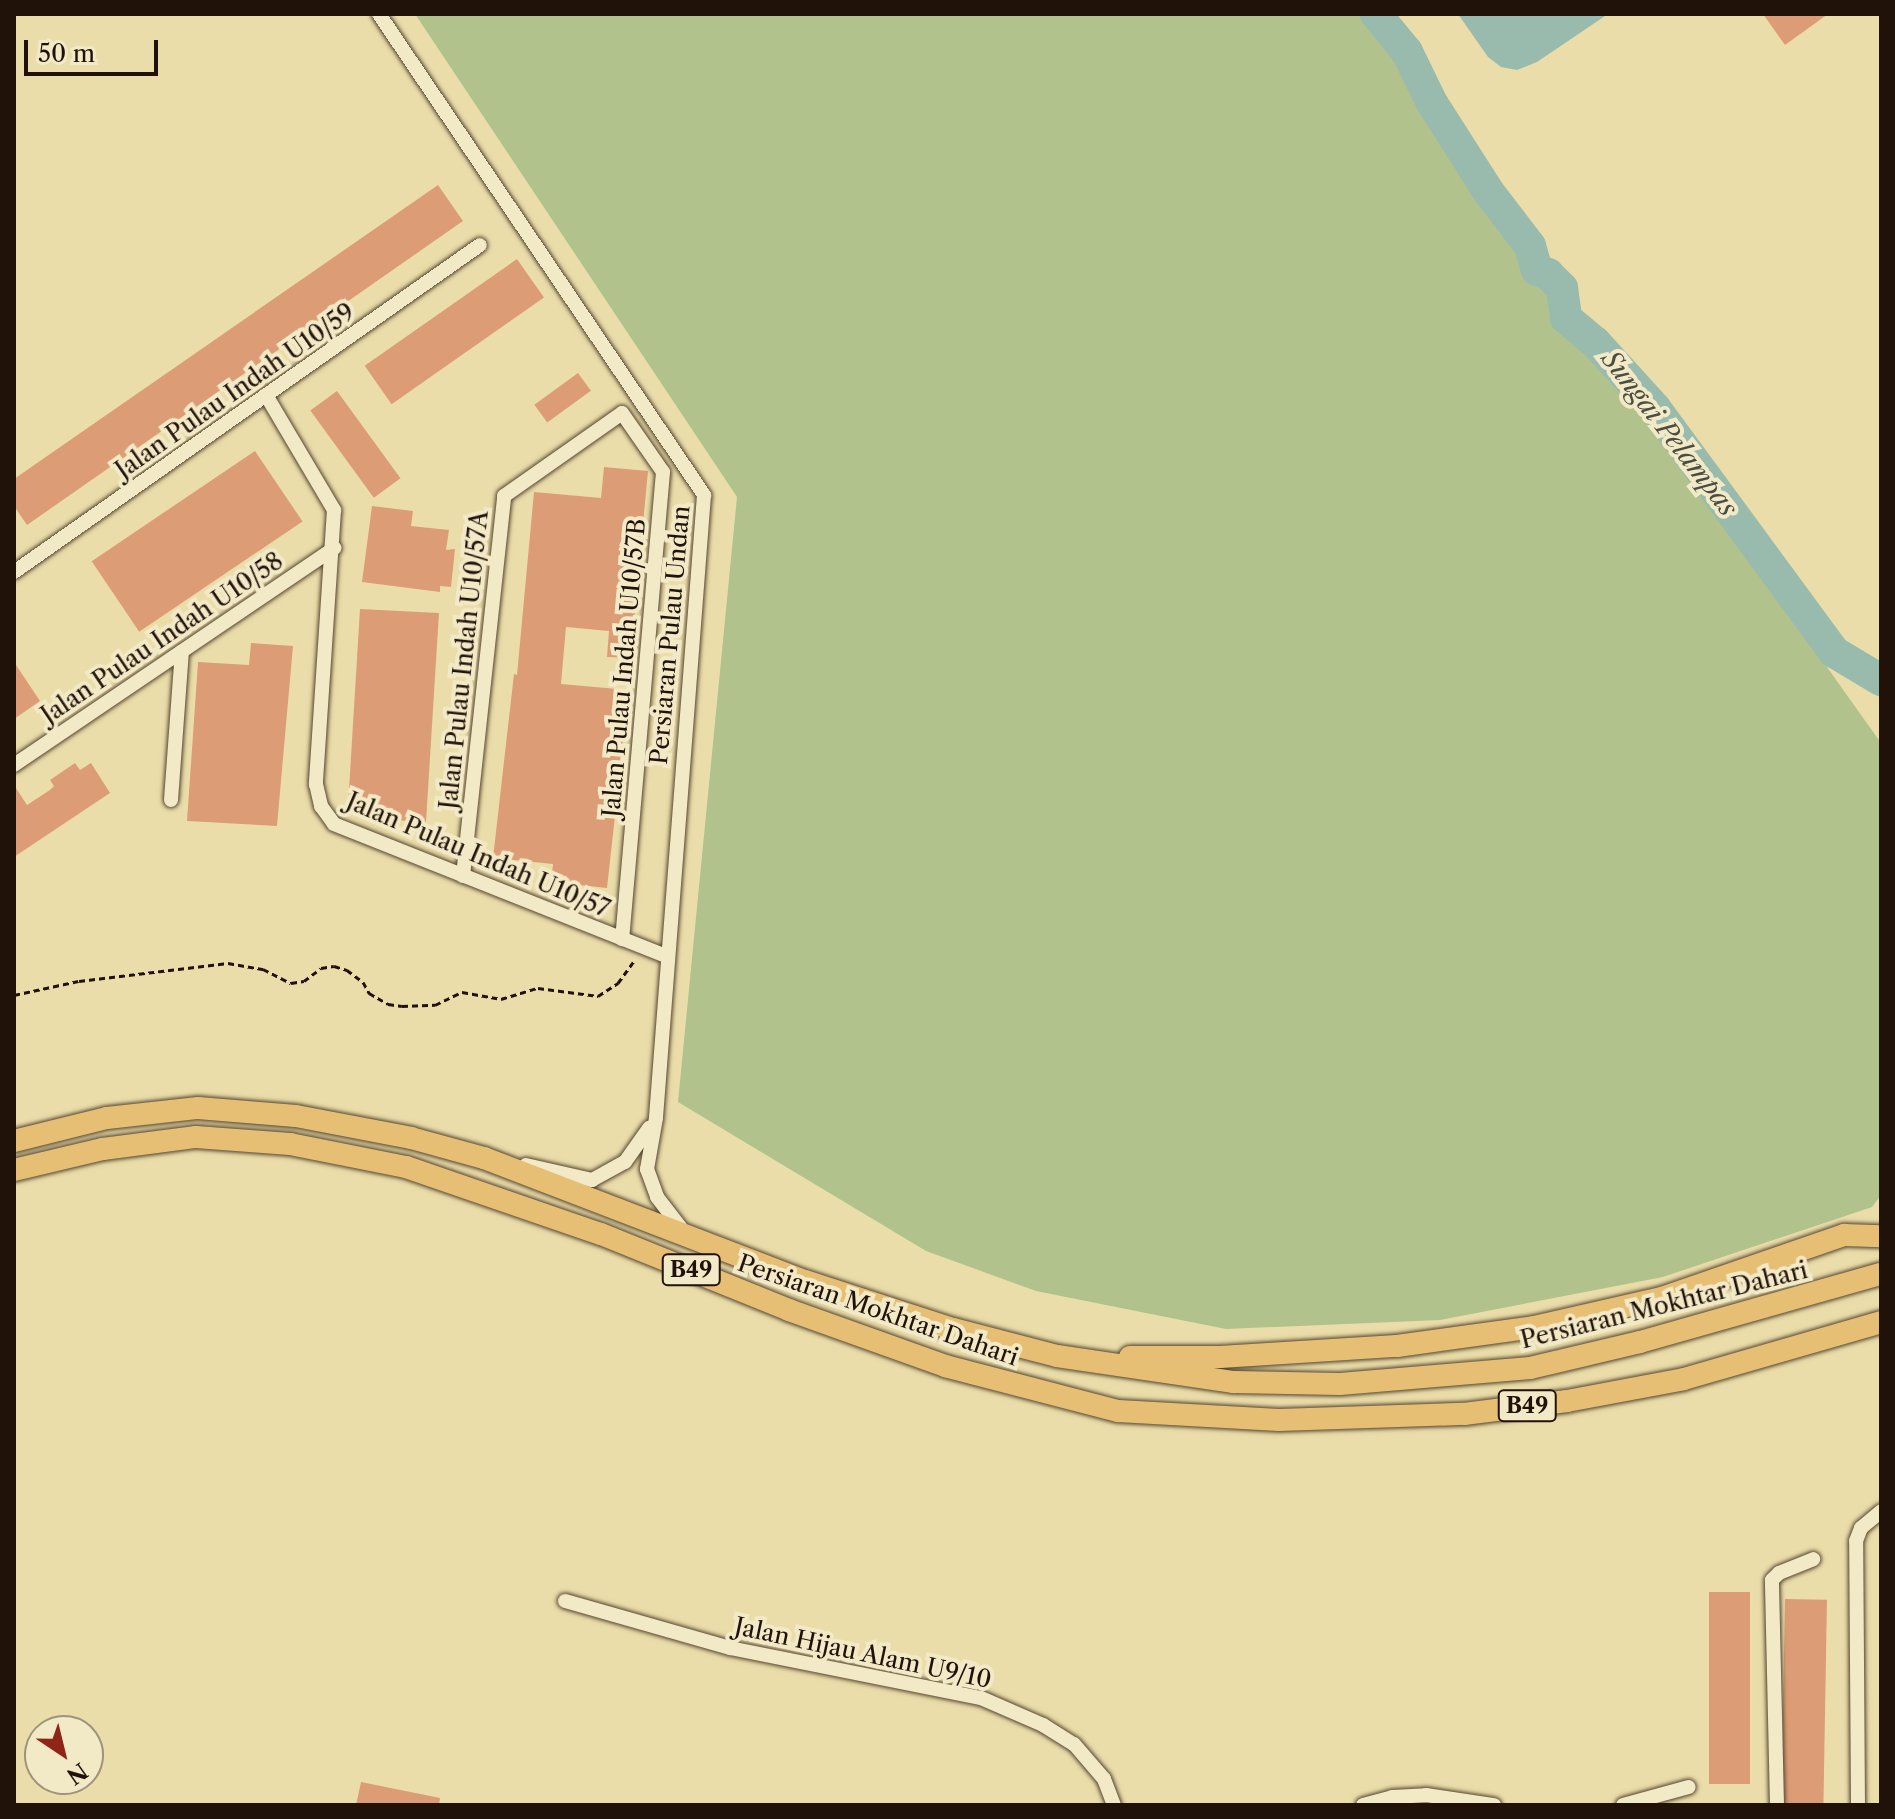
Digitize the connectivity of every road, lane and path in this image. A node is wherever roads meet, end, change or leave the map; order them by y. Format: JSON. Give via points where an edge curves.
{"nodes":[{"id":1,"x":379,"y":14,"type":"edge"},
{"id":2,"x":480,"y":245,"type":"dead end"},
{"id":3,"x":266,"y":395,"type":"junction"},
{"id":4,"x":622,"y":413,"type":"joint"},
{"id":5,"x":334,"y":548,"type":"junction"},
{"id":6,"x":14,"y":572,"type":"edge"},
{"id":7,"x":182,"y":651,"type":"junction"},
{"id":8,"x":14,"y":765,"type":"edge"},
{"id":9,"x":171,"y":800,"type":"dead end"},
{"id":10,"x":463,"y":876,"type":"junction"},
{"id":11,"x":622,"y":939,"type":"junction"},
{"id":12,"x":641,"y":946,"type":"junction"},
{"id":13,"x":666,"y":956,"type":"junction"},
{"id":14,"x":14,"y":995,"type":"edge"},
{"id":15,"x":656,"y":1118,"type":"junction"},
{"id":16,"x":14,"y":1141,"type":"edge"},
{"id":17,"x":484,"y":1158,"type":"junction"},
{"id":18,"x":14,"y":1170,"type":"edge"},
{"id":19,"x":1881,"y":1236,"type":"edge"},
{"id":20,"x":689,"y":1237,"type":"junction"},
{"id":21,"x":1881,"y":1257,"type":"edge"},
{"id":22,"x":1881,"y":1274,"type":"edge"},
{"id":23,"x":1809,"y":1295,"type":"junction"},
{"id":24,"x":1881,"y":1322,"type":"edge"},
{"id":25,"x":1881,"y":1335,"type":"edge"},
{"id":26,"x":1830,"y":1337,"type":"junction"},
{"id":27,"x":1057,"y":1356,"type":"junction"},
{"id":28,"x":1881,"y":1511,"type":"edge"},
{"id":29,"x":1813,"y":1559,"type":"dead end"},
{"id":30,"x":565,"y":1601,"type":"dead end"},
{"id":31,"x":1689,"y":1787,"type":"dead end"},
{"id":32,"x":1114,"y":1805,"type":"edge"},
{"id":33,"x":1363,"y":1805,"type":"edge"},
{"id":34,"x":1494,"y":1805,"type":"edge"},
{"id":35,"x":1623,"y":1805,"type":"edge"},
{"id":36,"x":1777,"y":1805,"type":"edge"},
{"id":37,"x":1858,"y":1805,"type":"edge"}],
"edges":[{"from":1,"to":13,"type":"street","name":"Persiaran Pulau Undan","via":[[704,495]]},
{"from":2,"to":3,"type":"street","name":"Jalan Pulau Indah U10/59"},
{"from":3,"to":5,"type":"street","name":"Jalan Pulau Indah U10/57","via":[[334,510]]},
{"from":3,"to":6,"type":"street","name":"Jalan Pulau Indah U10/59"},
{"from":4,"to":10,"type":"street","name":"Jalan Pulau Indah U10/57A","via":[[504,496]]},
{"from":4,"to":11,"type":"street","name":"Jalan Pulau Indah U10/57B","via":[[663,472]]},
{"from":5,"to":7,"type":"street","name":"Jalan Pulau Indah U10/58"},
{"from":5,"to":10,"type":"street","name":"Jalan Pulau Indah U10/57","via":[[316,784],[321,806],[334,824]]},
{"from":7,"to":8,"type":"street","name":"Jalan Pulau Indah U10/58"},
{"from":7,"to":9,"type":"street"},
{"from":10,"to":11,"type":"street","name":"Jalan Pulau Indah U10/57"},
{"from":11,"to":12,"type":"street","name":"Jalan Pulau Indah U10/57"},
{"from":12,"to":13,"type":"street","name":"Jalan Pulau Indah U10/57"},
{"from":12,"to":14,"type":"path","via":[[618,983],[598,996],[538,988],[501,999],[462,992],[435,1005],[402,1006],[379,999],[347,970],[334,966],[291,983],[263,969],[228,963],[79,981]]},
{"from":13,"to":15,"type":"street","name":"Persiaran Pulau Undan"},
{"from":15,"to":17,"type":"street","via":[[625,1162],[592,1180]]},
{"from":15,"to":20,"type":"street","name":"Persiaran Pulau Undan","via":[[649,1183]]},
{"from":16,"to":17,"type":"main road","name":"Persiaran Mokhtar Dahari","number":"B49","via":[[107,1118],[198,1108],[296,1116]]},
{"from":17,"to":20,"type":"main road","name":"Persiaran Mokhtar Dahari","number":"B49"},
{"from":18,"to":26,"type":"main road","name":"Persiaran Mokhtar Dahari","number":"B49","via":[[103,1149],[196,1137],[290,1144],[406,1167],[601,1234],[945,1366],[1118,1411],[1279,1420],[1464,1414],[1684,1379]]},
{"from":19,"to":27,"type":"main road","via":[[1844,1235],[1662,1298],[1534,1327],[1397,1346],[1220,1357]]},
{"from":20,"to":27,"type":"main road","name":"Persiaran Mokhtar Dahari","number":"B49","via":[[835,1291]]},
{"from":21,"to":23,"type":"main road","number":"B49"},
{"from":22,"to":23,"type":"main road","name":"Persiaran Mokhtar Dahari","number":"B49"},
{"from":23,"to":27,"type":"main road","name":"Persiaran Mokhtar Dahari","number":"B49","via":[[1530,1368],[1371,1382],[1234,1382]]},
{"from":24,"to":26,"type":"main road","name":"Persiaran Mokhtar Dahari","number":"B49"},
{"from":25,"to":26,"type":"main road"},
{"from":28,"to":37,"type":"street","via":[[1861,1528],[1856,1541]]},
{"from":29,"to":36,"type":"street","via":[[1772,1580]]},
{"from":30,"to":32,"type":"street","name":"Jalan Hijau Alam U9/10","via":[[730,1648],[981,1698],[1074,1744],[1104,1779]]},
{"from":31,"to":35,"type":"street"},
{"from":33,"to":34,"type":"street","via":[[1426,1795]]}]}
